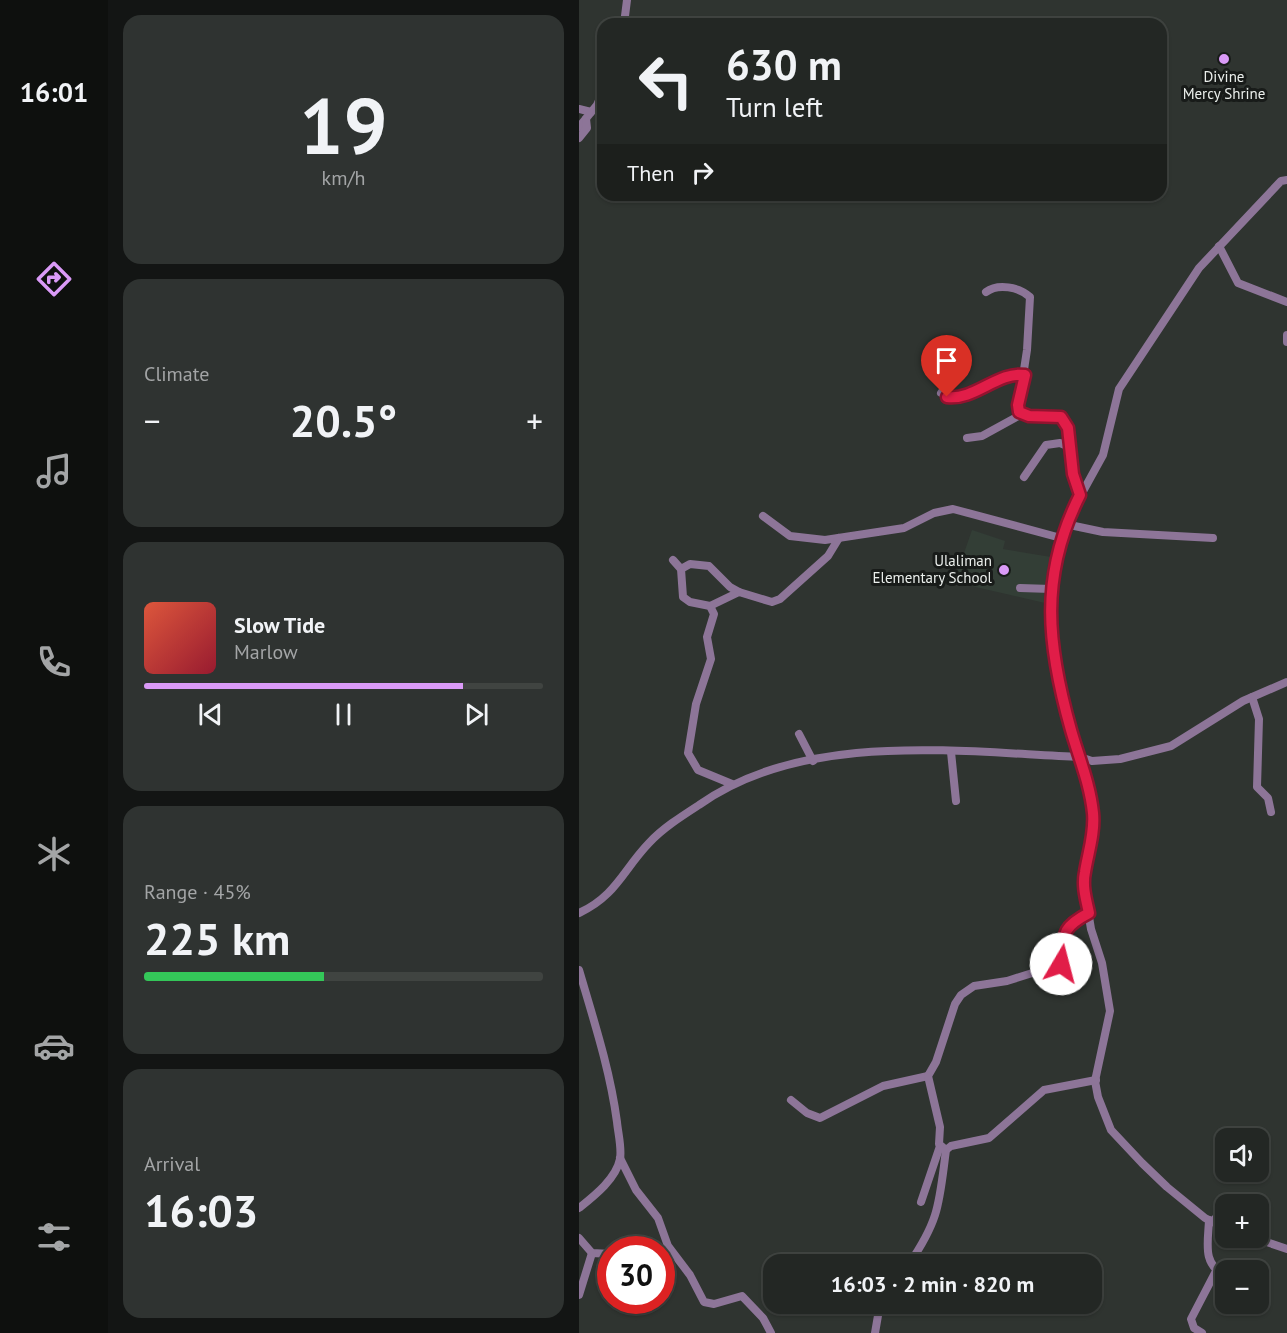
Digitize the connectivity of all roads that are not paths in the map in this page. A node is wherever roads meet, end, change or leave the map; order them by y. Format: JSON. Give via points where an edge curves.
{"nodes":[{"id":1,"x":627,"y":0,"type":"edge"},
{"id":2,"x":625,"y":18,"type":"edge"},
{"id":3,"x":597,"y":102,"type":"edge"},
{"id":4,"x":579,"y":110,"type":"edge"},
{"id":5,"x":588,"y":116,"type":"junction"},
{"id":6,"x":579,"y":127,"type":"edge"},
{"id":7,"x":579,"y":138,"type":"edge"},
{"id":8,"x":1287,"y":180,"type":"edge"},
{"id":9,"x":1219,"y":246,"type":"junction"},
{"id":10,"x":986,"y":292,"type":"dead end"},
{"id":11,"x":1287,"y":302,"type":"edge"},
{"id":12,"x":1287,"y":335,"type":"edge"},
{"id":13,"x":1287,"y":342,"type":"edge"},
{"id":14,"x":1025,"y":375,"type":"junction"},
{"id":15,"x":941,"y":393,"type":"dead end"},
{"id":16,"x":1022,"y":414,"type":"junction"},
{"id":17,"x":967,"y":438,"type":"dead end"},
{"id":18,"x":1072,"y":448,"type":"junction"},
{"id":19,"x":1024,"y":477,"type":"dead end"},
{"id":20,"x":1080,"y":495,"type":"junction"},
{"id":21,"x":763,"y":516,"type":"dead end"},
{"id":22,"x":1065,"y":524,"type":"junction"},
{"id":23,"x":839,"y":538,"type":"junction"},
{"id":24,"x":1061,"y":538,"type":"junction"},
{"id":25,"x":1213,"y":538,"type":"dead end"},
{"id":26,"x":673,"y":560,"type":"dead end"},
{"id":27,"x":681,"y":569,"type":"junction"},
{"id":28,"x":1020,"y":588,"type":"dead end"},
{"id":29,"x":1051,"y":590,"type":"junction"},
{"id":30,"x":739,"y":592,"type":"junction"},
{"id":31,"x":710,"y":606,"type":"junction"},
{"id":32,"x":1287,"y":682,"type":"edge"},
{"id":33,"x":1252,"y":697,"type":"junction"},
{"id":34,"x":799,"y":734,"type":"dead end"},
{"id":35,"x":951,"y":752,"type":"junction"},
{"id":36,"x":1080,"y":757,"type":"junction"},
{"id":37,"x":813,"y":761,"type":"junction"},
{"id":38,"x":732,"y":784,"type":"junction"},
{"id":39,"x":956,"y":801,"type":"dead end"},
{"id":40,"x":1271,"y":812,"type":"dead end"},
{"id":41,"x":580,"y":912,"type":"edge"},
{"id":42,"x":1089,"y":913,"type":"junction"},
{"id":43,"x":579,"y":970,"type":"edge"},
{"id":44,"x":928,"y":1076,"type":"junction"},
{"id":45,"x":1096,"y":1080,"type":"junction"},
{"id":46,"x":791,"y":1100,"type":"dead end"},
{"id":47,"x":943,"y":1148,"type":"junction"},
{"id":48,"x":620,"y":1158,"type":"junction"},
{"id":49,"x":921,"y":1202,"type":"dead end"},
{"id":50,"x":579,"y":1208,"type":"edge"},
{"id":51,"x":1215,"y":1217,"type":"edge"},
{"id":52,"x":1210,"y":1221,"type":"junction"},
{"id":53,"x":1215,"y":1223,"type":"edge"},
{"id":54,"x":579,"y":1238,"type":"edge"},
{"id":55,"x":1269,"y":1243,"type":"edge"},
{"id":56,"x":1287,"y":1249,"type":"edge"},
{"id":57,"x":592,"y":1253,"type":"junction"},
{"id":58,"x":597,"y":1253,"type":"edge"},
{"id":59,"x":916,"y":1254,"type":"edge"},
{"id":60,"x":1215,"y":1269,"type":"edge"},
{"id":61,"x":1215,"y":1273,"type":"edge"},
{"id":62,"x":579,"y":1295,"type":"edge"},
{"id":63,"x":878,"y":1314,"type":"edge"},
{"id":64,"x":771,"y":1333,"type":"edge"},
{"id":65,"x":875,"y":1333,"type":"edge"},
{"id":66,"x":1202,"y":1333,"type":"edge"}],
"edges":[{"from":1,"to":2,"type":"street"},
{"from":3,"to":5,"type":"street"},
{"from":4,"to":5,"type":"street"},
{"from":5,"to":6,"type":"street"},
{"from":5,"to":7,"type":"street","via":[[587,128]]},
{"from":8,"to":9,"type":"street","via":[[1281,181]]},
{"from":9,"to":11,"type":"street","via":[[1237,283]]},
{"from":9,"to":20,"type":"street","via":[[1199,268],[1119,389],[1103,455]]},
{"from":10,"to":14,"type":"street","via":[[1002,286],[1030,297]]},
{"from":12,"to":13,"type":"street"},
{"from":14,"to":15,"type":"street","via":[[951,398]]},
{"from":14,"to":16,"type":"street","via":[[1018,405]]},
{"from":16,"to":17,"type":"street","via":[[982,435]]},
{"from":16,"to":18,"type":"street","via":[[1061,417],[1067,424]]},
{"from":18,"to":19,"type":"street","via":[[1059,443],[1046,445]]},
{"from":18,"to":20,"type":"street","via":[[1073,474]]},
{"from":20,"to":22,"type":"street"},
{"from":21,"to":23,"type":"street","via":[[790,536]]},
{"from":22,"to":24,"type":"street"},
{"from":22,"to":25,"type":"street","via":[[1103,532]]},
{"from":23,"to":24,"type":"street","via":[[905,528],[934,513],[953,509]]},
{"from":23,"to":30,"type":"street","via":[[828,556],[780,599],[772,602]]},
{"from":24,"to":29,"type":"street"},
{"from":26,"to":27,"type":"street"},
{"from":27,"to":30,"type":"street","via":[[690,564],[709,566]]},
{"from":27,"to":31,"type":"street","via":[[683,597]]},
{"from":28,"to":29,"type":"street"},
{"from":29,"to":36,"type":"street","via":[[1058,679]]},
{"from":30,"to":31,"type":"street"},
{"from":31,"to":38,"type":"street","via":[[714,614],[707,637],[711,659],[696,704],[688,753],[698,770]]},
{"from":32,"to":33,"type":"street"},
{"from":33,"to":36,"type":"street","via":[[1171,746],[1120,759],[1092,761]]},
{"from":33,"to":40,"type":"street","via":[[1259,719],[1257,787],[1269,798]]},
{"from":34,"to":37,"type":"street"},
{"from":35,"to":36,"type":"street"},
{"from":35,"to":37,"type":"street","via":[[869,752]]},
{"from":35,"to":39,"type":"street"},
{"from":36,"to":42,"type":"street","via":[[1093,816],[1084,874]]},
{"from":37,"to":38,"type":"street"},
{"from":38,"to":41,"type":"street","via":[[654,838],[606,897]]},
{"from":42,"to":44,"type":"street","via":[[1068,925],[1061,964],[1007,981],[974,986],[961,995]]},
{"from":42,"to":45,"type":"street","via":[[1110,1011]]},
{"from":43,"to":48,"type":"street","via":[[612,1085]]},
{"from":44,"to":46,"type":"street","via":[[890,1083],[820,1118]]},
{"from":44,"to":47,"type":"street"},
{"from":45,"to":47,"type":"street","via":[[1044,1090],[993,1136]]},
{"from":45,"to":52,"type":"street","via":[[1102,1111],[1111,1130],[1167,1187]]},
{"from":47,"to":49,"type":"street"},
{"from":47,"to":59,"type":"street","via":[[936,1218]]},
{"from":48,"to":50,"type":"street","via":[[605,1185]]},
{"from":48,"to":64,"type":"street","via":[[704,1302],[714,1304],[742,1296]]},
{"from":51,"to":52,"type":"street"},
{"from":52,"to":53,"type":"street"},
{"from":52,"to":60,"type":"street","via":[[1209,1260]]},
{"from":54,"to":57,"type":"street"},
{"from":55,"to":56,"type":"street"},
{"from":57,"to":58,"type":"street"},
{"from":57,"to":62,"type":"street"},
{"from":61,"to":66,"type":"street","via":[[1191,1319],[1194,1328]]},
{"from":63,"to":65,"type":"street"}]}
